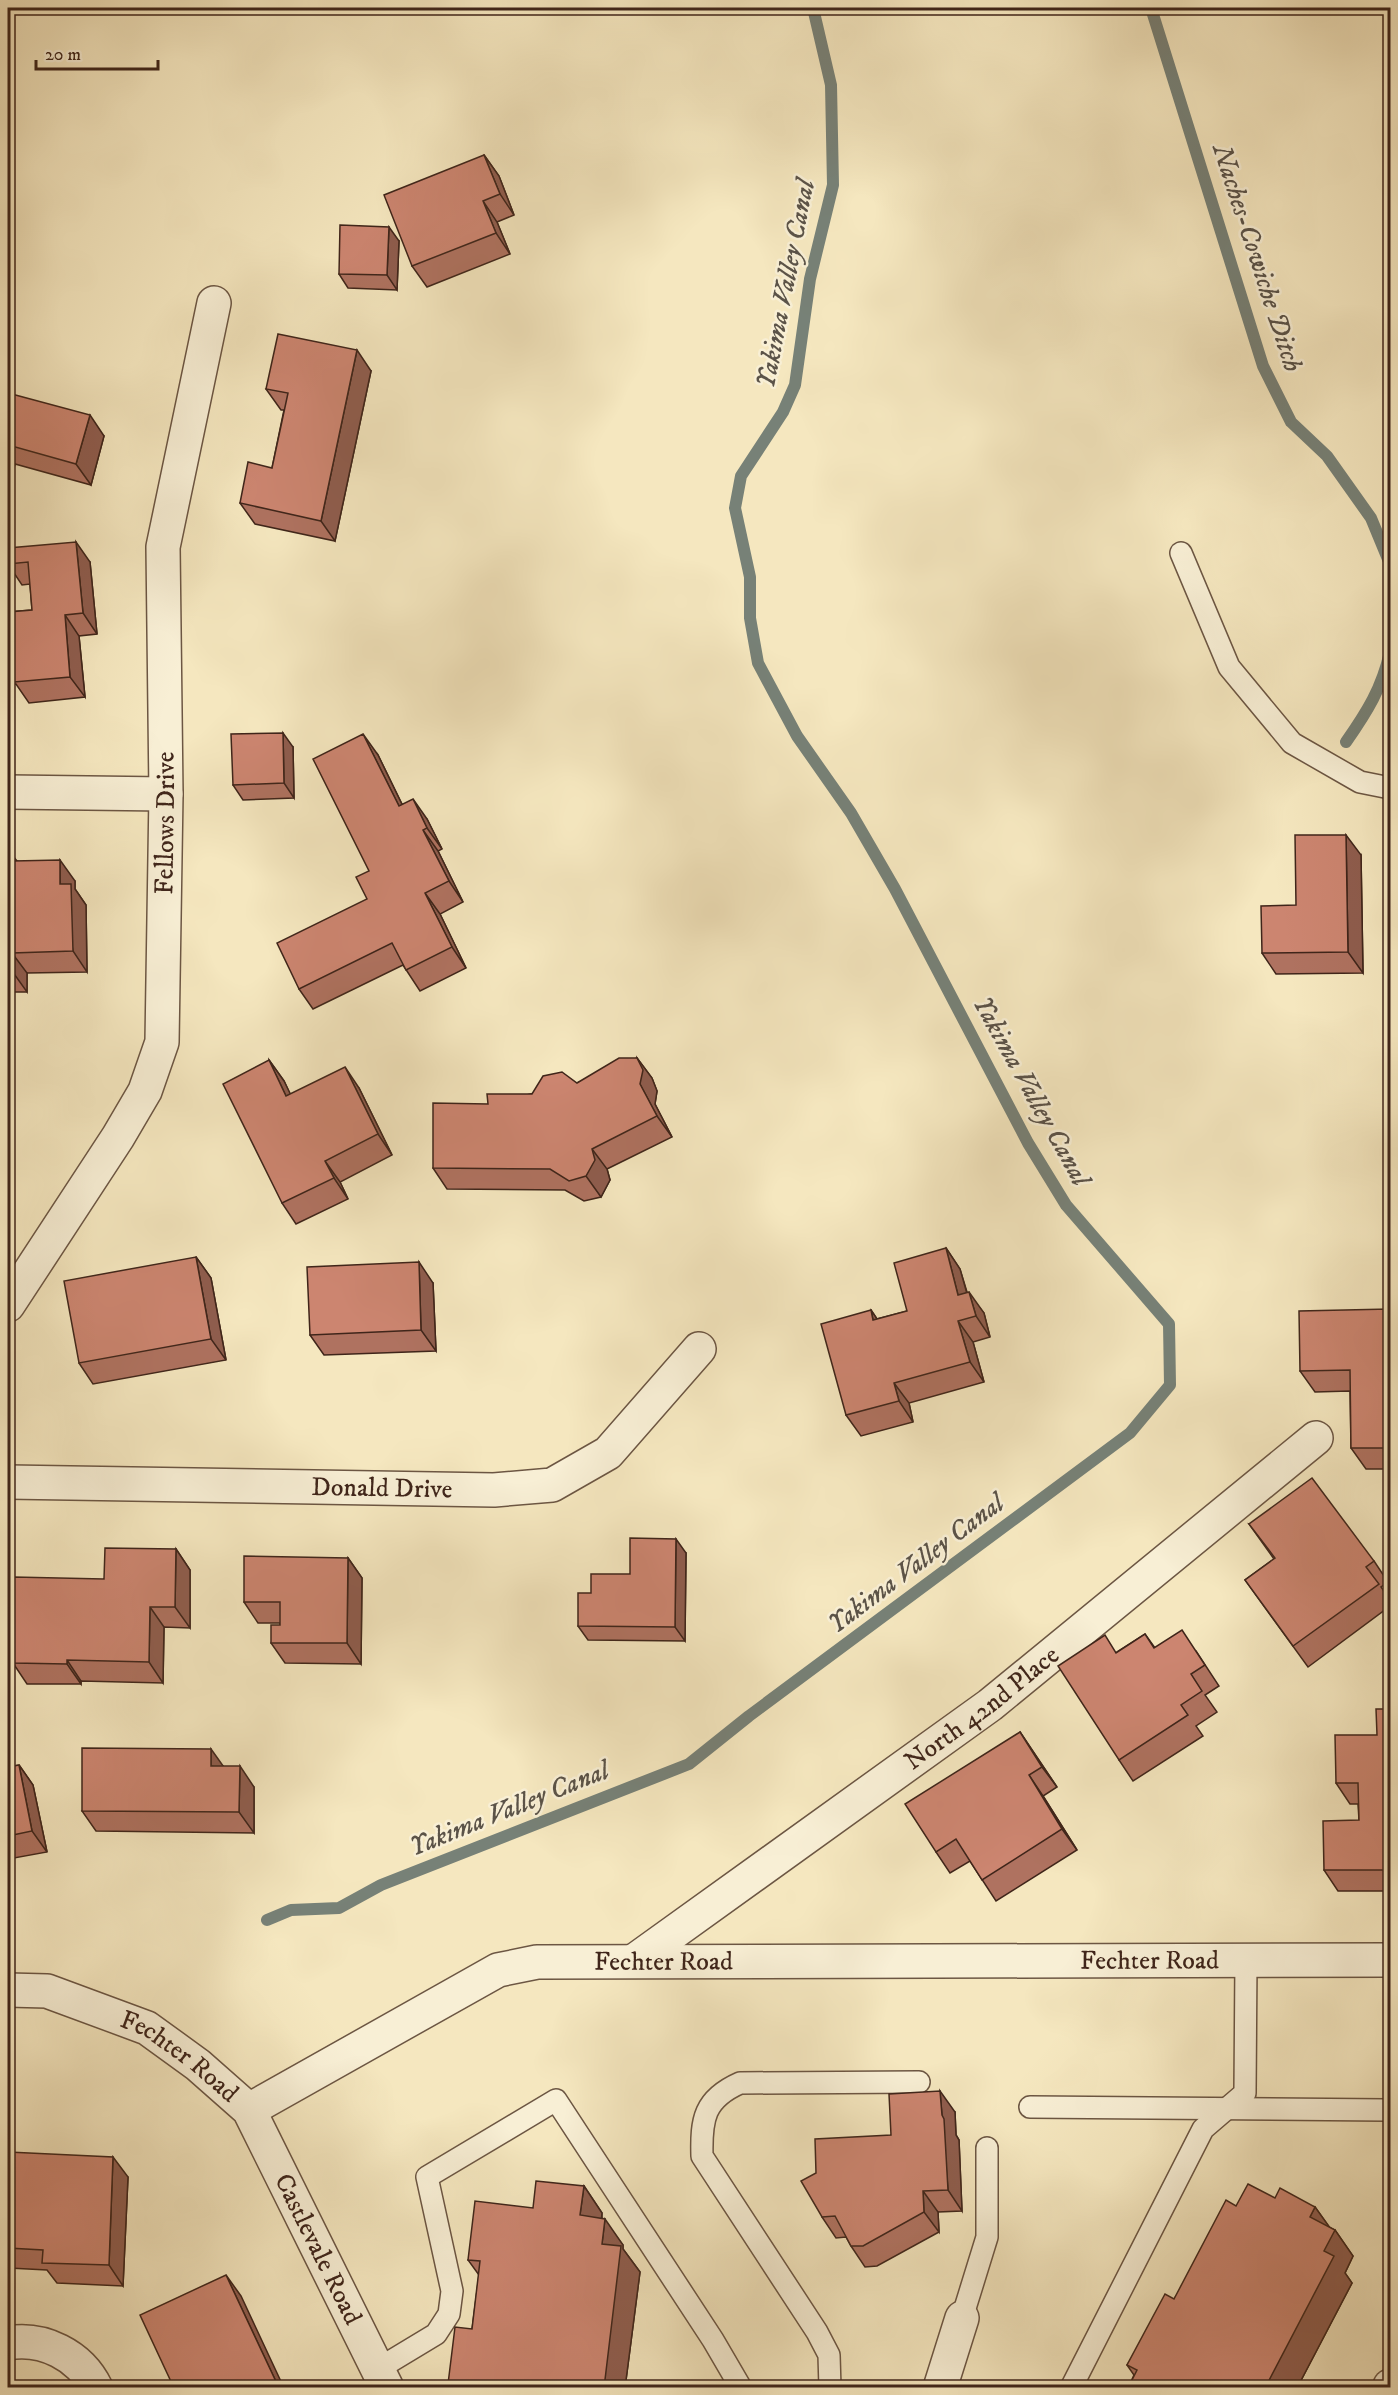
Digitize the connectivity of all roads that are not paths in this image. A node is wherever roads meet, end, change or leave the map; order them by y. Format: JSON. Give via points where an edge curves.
{"nodes":[{"id":1,"x":214,"y":303,"type":"dead end"},
{"id":2,"x":1180,"y":554,"type":"dead end"},
{"id":3,"x":1390,"y":788,"type":"edge"},
{"id":4,"x":8,"y":792,"type":"edge"},
{"id":5,"x":166,"y":794,"type":"junction"},
{"id":6,"x":8,"y":1305,"type":"edge"},
{"id":7,"x":699,"y":1349,"type":"dead end"},
{"id":8,"x":1316,"y":1438,"type":"dead end"},
{"id":9,"x":8,"y":1482,"type":"edge"},
{"id":10,"x":1246,"y":1960,"type":"junction"},
{"id":11,"x":1390,"y":1960,"type":"edge"},
{"id":12,"x":634,"y":1961,"type":"junction"},
{"id":13,"x":8,"y":1990,"type":"edge"},
{"id":14,"x":919,"y":2082,"type":"dead end"},
{"id":15,"x":1030,"y":2107,"type":"dead end"},
{"id":16,"x":1228,"y":2108,"type":"junction"},
{"id":17,"x":249,"y":2110,"type":"junction"},
{"id":18,"x":1386,"y":2110,"type":"dead end"},
{"id":19,"x":987,"y":2148,"type":"dead end"},
{"id":20,"x":962,"y":2318,"type":"joint"},
{"id":21,"x":8,"y":2343,"type":"edge"},
{"id":22,"x":382,"y":2378,"type":"edge"},
{"id":23,"x":96,"y":2388,"type":"edge"},
{"id":24,"x":741,"y":2388,"type":"edge"},
{"id":25,"x":830,"y":2388,"type":"edge"},
{"id":26,"x":940,"y":2388,"type":"edge"},
{"id":27,"x":1071,"y":2388,"type":"edge"}],
"edges":[{"from":1,"to":5,"type":"street","name":"Fellows Drive","via":[[163,547]]},
{"from":2,"to":3,"type":"lane","via":[[1229,667],[1292,743],[1360,782]]},
{"from":4,"to":5,"type":"street"},
{"from":5,"to":6,"type":"street","name":"Fellows Drive","via":[[162,1042],[145,1091]]},
{"from":7,"to":9,"type":"street","name":"Donald Drive","via":[[608,1453],[552,1485],[494,1490]]},
{"from":8,"to":12,"type":"street","name":"North 42nd Place","via":[[990,1705]]},
{"from":10,"to":11,"type":"street","name":"Fechter Road"},
{"from":10,"to":12,"type":"street","name":"Fechter Road"},
{"from":10,"to":16,"type":"lane","via":[[1245,2093]]},
{"from":12,"to":17,"type":"street","name":"Fechter Road","via":[[537,1962],[498,1970]]},
{"from":13,"to":17,"type":"street","name":"Fechter Road","via":[[47,1991],[147,2028],[198,2065]]},
{"from":14,"to":25,"type":"lane","via":[[740,2083],[722,2091],[710,2104],[704,2122],[702,2156],[817,2332],[829,2355]]},
{"from":15,"to":16,"type":"lane"},
{"from":16,"to":18,"type":"lane"},
{"from":16,"to":27,"type":"lane","via":[[1203,2129]]},
{"from":17,"to":22,"type":"street","name":"Castlevale Road"},
{"from":19,"to":20,"type":"lane","via":[[987,2237]]},
{"from":20,"to":26,"type":"street"},
{"from":21,"to":23,"type":"street","via":[[45,2344],[73,2358]]},
{"from":22,"to":24,"type":"lane","via":[[436,2334],[448,2314],[452,2291],[427,2177],[556,2100]]}]}
